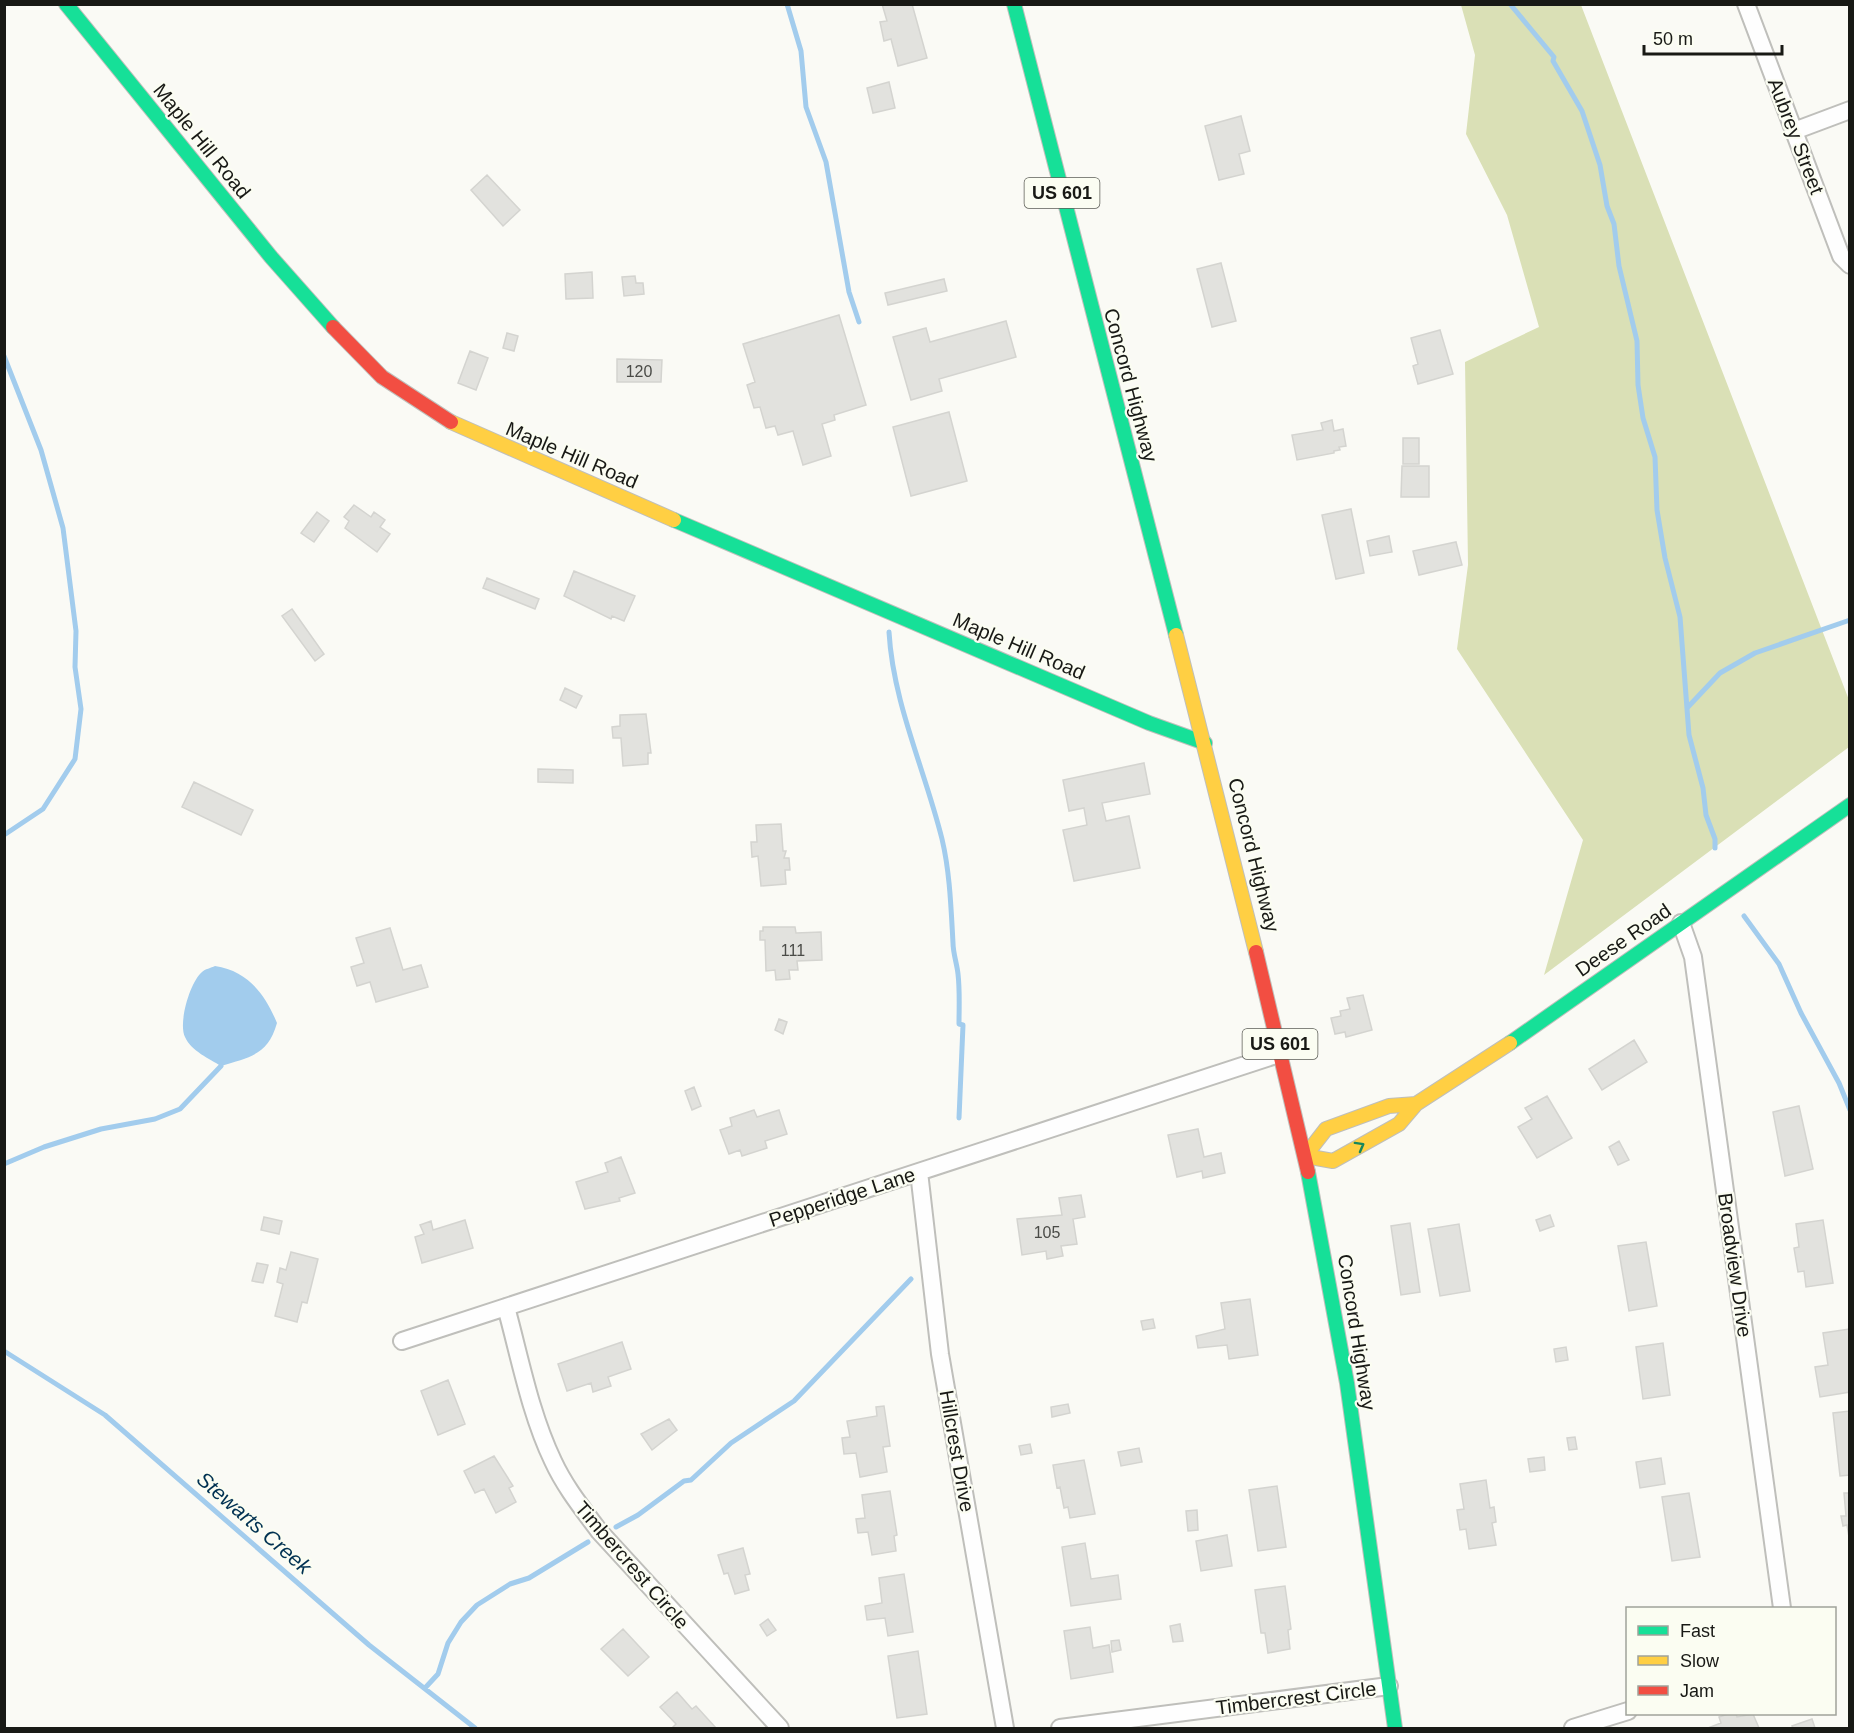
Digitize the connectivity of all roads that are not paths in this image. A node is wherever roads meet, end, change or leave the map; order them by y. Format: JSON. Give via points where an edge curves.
{"nodes":[{"id":1,"x":66,"y":4,"type":"edge"},
{"id":2,"x":1014,"y":4,"type":"edge"},
{"id":3,"x":1746,"y":4,"type":"edge"},
{"id":4,"x":1850,"y":110,"type":"edge"},
{"id":5,"x":1794,"y":131,"type":"junction"},
{"id":6,"x":1850,"y":265,"type":"edge"},
{"id":7,"x":1206,"y":743,"type":"junction"},
{"id":8,"x":1850,"y":805,"type":"edge"},
{"id":9,"x":1681,"y":923,"type":"junction"},
{"id":10,"x":1282,"y":1053,"type":"junction"},
{"id":11,"x":1416,"y":1104,"type":"junction"},
{"id":12,"x":1305,"y":1156,"type":"junction"},
{"id":13,"x":919,"y":1172,"type":"junction"},
{"id":14,"x":506,"y":1307,"type":"junction"},
{"id":15,"x":402,"y":1341,"type":"dead end"},
{"id":16,"x":1782,"y":1607,"type":"edge"},
{"id":17,"x":1389,"y":1686,"type":"junction"},
{"id":18,"x":1626,"y":1712,"type":"edge"},
{"id":19,"x":780,"y":1728,"type":"edge"},
{"id":20,"x":1005,"y":1728,"type":"edge"},
{"id":21,"x":1059,"y":1728,"type":"edge"},
{"id":22,"x":1395,"y":1728,"type":"edge"},
{"id":23,"x":1573,"y":1728,"type":"edge"}],
"edges":[{"from":1,"to":7,"type":"main road","name":"Maple Hill Road","via":[[311,304],[382,377],[413,399],[509,449],[1149,723]]},
{"from":2,"to":7,"type":"main road","name":"Concord Highway","number":"US 601"},
{"from":3,"to":5,"type":"street","name":"Aubrey Street"},
{"from":4,"to":5,"type":"street"},
{"from":5,"to":6,"type":"street","name":"Aubrey Street","via":[[1841,256]]},
{"from":7,"to":10,"type":"main road","name":"Concord Highway","number":"US 601"},
{"from":8,"to":9,"type":"main road","name":"Deese Road"},
{"from":9,"to":11,"type":"main road","name":"Deese Road"},
{"from":9,"to":16,"type":"street","name":"Broadview Drive","via":[[1693,957]]},
{"from":10,"to":12,"type":"main road","name":"Concord Highway","number":"US 601"},
{"from":10,"to":13,"type":"street","name":"Pepperidge Lane"},
{"from":11,"to":12,"type":"main road","name":"Deese Road","via":[[1389,1106],[1326,1129]]},
{"from":12,"to":11,"type":"main road","name":"Deese Road","one_way":true,"via":[[1333,1161],[1399,1124]]},
{"from":12,"to":17,"type":"main road","name":"Concord Highway","number":"US 601","via":[[1347,1383]]},
{"from":13,"to":14,"type":"street","name":"Pepperidge Lane"},
{"from":13,"to":20,"type":"street","name":"Hillcrest Drive","via":[[940,1354]]},
{"from":14,"to":15,"type":"street","name":"Pepperidge Lane"},
{"from":14,"to":19,"type":"street","name":"Timbercrest Circle","via":[[542,1433],[572,1495],[599,1531]]},
{"from":17,"to":21,"type":"street","name":"Timbercrest Circle"},
{"from":17,"to":22,"type":"main road","name":"Concord Highway","number":"US 601"},
{"from":18,"to":23,"type":"street"}]}
